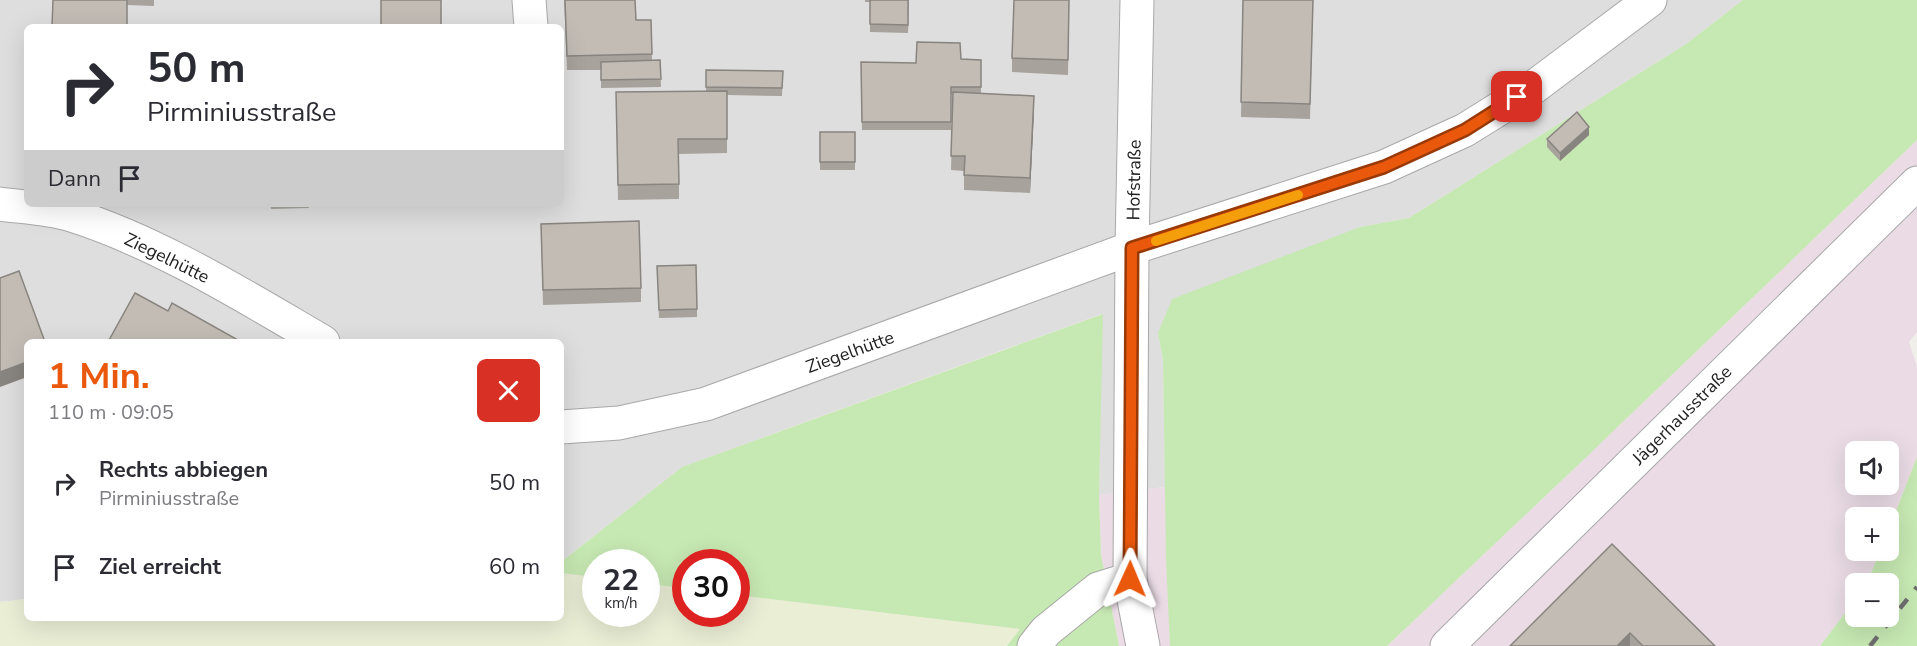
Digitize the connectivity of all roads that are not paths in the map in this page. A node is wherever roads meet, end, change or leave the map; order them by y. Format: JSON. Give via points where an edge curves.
{"nodes":[{"id":1,"x":530,"y":0,"type":"edge"},
{"id":2,"x":1137,"y":0,"type":"edge"},
{"id":3,"x":1650,"y":0,"type":"edge"},
{"id":4,"x":531,"y":24,"type":"edge"},
{"id":5,"x":1917,"y":183,"type":"edge"},
{"id":6,"x":0,"y":204,"type":"edge"},
{"id":7,"x":1132,"y":248,"type":"junction"},
{"id":8,"x":318,"y":339,"type":"edge"},
{"id":9,"x":564,"y":427,"type":"edge"},
{"id":10,"x":1130,"y":579,"type":"junction"},
{"id":11,"x":1034,"y":646,"type":"edge"},
{"id":12,"x":1143,"y":646,"type":"edge"},
{"id":13,"x":1447,"y":646,"type":"edge"}],
"edges":[{"from":1,"to":4,"type":"street"},
{"from":2,"to":7,"type":"street","name":"Hofstraße"},
{"from":3,"to":7,"type":"street","name":"Ziegelhütte","via":[[1534,87],[1465,130],[1384,167]]},
{"from":5,"to":13,"type":"street","name":"Jägerhausstraße"},
{"from":6,"to":8,"type":"street","name":"Ziegelhütte","via":[[67,214],[146,244]]},
{"from":7,"to":9,"type":"street","name":"Ziegelhütte","via":[[706,404],[619,423]]},
{"from":7,"to":10,"type":"street","name":"Hofstraße"},
{"from":10,"to":11,"type":"street","via":[[1098,589],[1046,631]]},
{"from":10,"to":12,"type":"street","name":"Hofstraße"}]}
